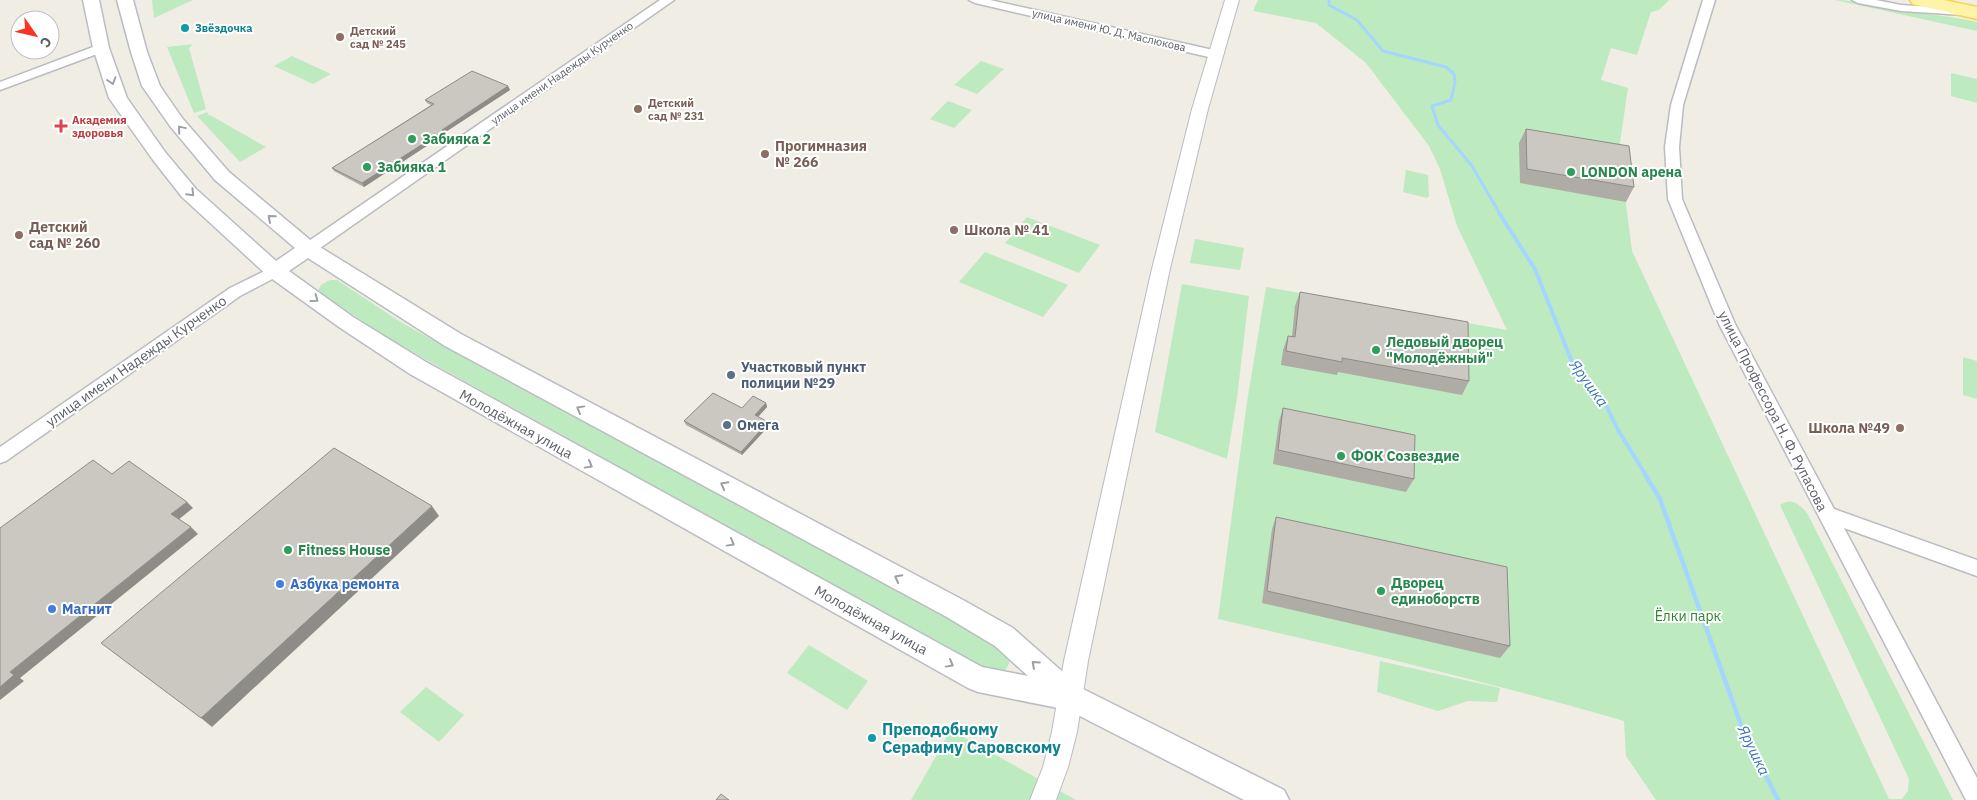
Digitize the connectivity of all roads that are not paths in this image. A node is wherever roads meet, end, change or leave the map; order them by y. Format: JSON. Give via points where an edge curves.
{"nodes":[{"id":1,"x":91,"y":0,"type":"edge"},
{"id":2,"x":125,"y":0,"type":"edge"},
{"id":3,"x":668,"y":0,"type":"edge"},
{"id":4,"x":975,"y":0,"type":"edge"},
{"id":5,"x":1232,"y":0,"type":"edge"},
{"id":6,"x":1709,"y":0,"type":"edge"},
{"id":7,"x":1858,"y":0,"type":"edge"},
{"id":8,"x":1919,"y":0,"type":"edge"},
{"id":9,"x":1974,"y":7,"type":"edge"},
{"id":10,"x":101,"y":48,"type":"junction"},
{"id":11,"x":1213,"y":54,"type":"junction"},
{"id":12,"x":0,"y":86,"type":"edge"},
{"id":13,"x":308,"y":249,"type":"junction"},
{"id":14,"x":275,"y":271,"type":"junction"},
{"id":15,"x":0,"y":456,"type":"edge"},
{"id":16,"x":1826,"y":514,"type":"junction"},
{"id":17,"x":1977,"y":568,"type":"edge"},
{"id":18,"x":1071,"y":697,"type":"junction"},
{"id":19,"x":1977,"y":799,"type":"edge"},
{"id":20,"x":1043,"y":800,"type":"edge"},
{"id":21,"x":1274,"y":800,"type":"edge"}],
"edges":[{"from":1,"to":10,"type":"main road","name":"Молодёжная улица"},
{"from":13,"to":2,"type":"main road","name":"Молодёжная улица","one_way":true,"via":[[222,176],[176,122],[152,86]]},
{"from":3,"to":13,"type":"street","name":"улица имени Надежды Курченко"},
{"from":4,"to":11,"type":"street","name":"улица имени Ю. Д. Маслюкова"},
{"from":5,"to":11,"type":"street"},
{"from":6,"to":16,"type":"street","name":"улица Профессора Н. Ф. Рупасова","via":[[1677,105],[1672,147],[1675,199],[1727,324]]},
{"from":7,"to":9,"type":"street","via":[[1900,8]]},
{"from":8,"to":9,"type":"main road"},
{"from":10,"to":12,"type":"street"},
{"from":10,"to":14,"type":"main road","name":"Молодёжная улица","one_way":true,"via":[[118,98],[159,156],[189,193]]},
{"from":11,"to":18,"type":"street","via":[[1124,428]]},
{"from":13,"to":14,"type":"main road"},
{"from":18,"to":13,"type":"main road","name":"Молодёжная улица","one_way":true,"via":[[1004,637],[454,340]]},
{"from":14,"to":15,"type":"street","name":"улица имени Надежды Курченко","via":[[235,292]]},
{"from":14,"to":18,"type":"main road","name":"Молодёжная улица","one_way":true,"via":[[418,368],[978,679]]},
{"from":16,"to":17,"type":"street"},
{"from":16,"to":19,"type":"street","name":"улица Профессора Н. Ф. Рупасова"},
{"from":18,"to":20,"type":"street","via":[[1052,780]]},
{"from":18,"to":21,"type":"main road","name":"Молодёжная улица"}]}
